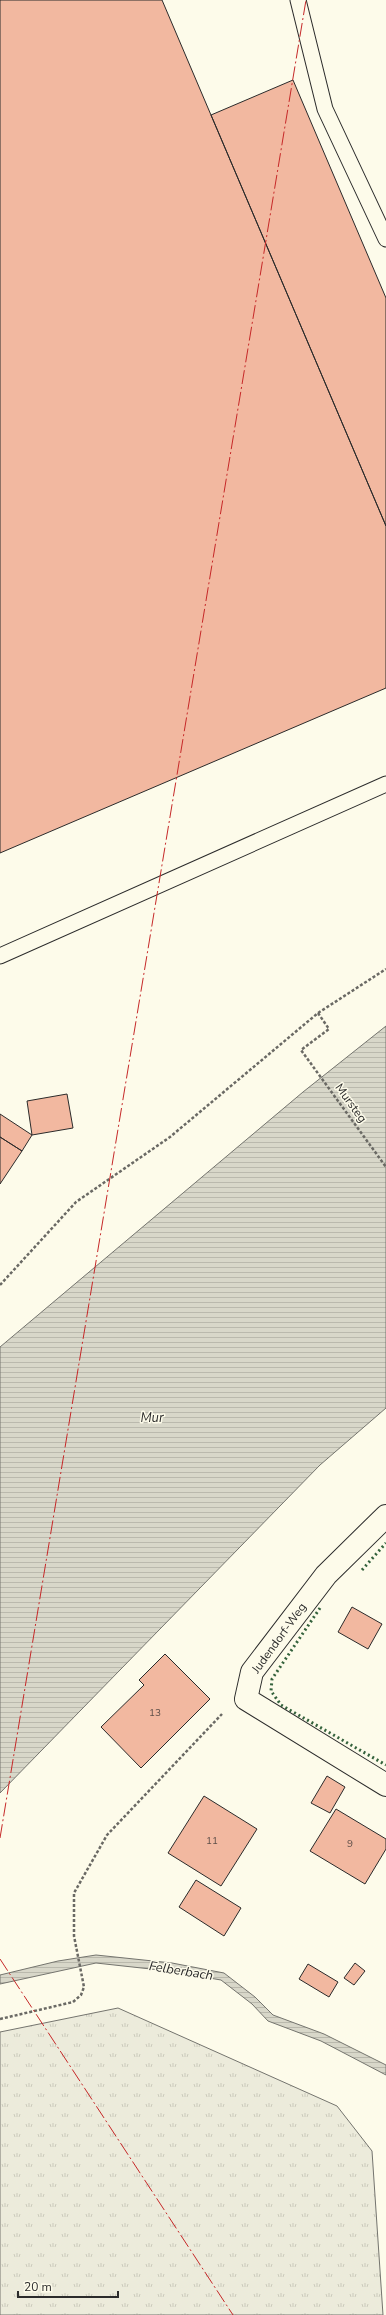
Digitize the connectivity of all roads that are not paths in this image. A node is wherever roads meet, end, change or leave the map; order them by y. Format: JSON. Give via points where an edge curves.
{"nodes":[{"id":1,"x":298,"y":0,"type":"edge"},
{"id":2,"x":386,"y":239,"type":"edge"},
{"id":3,"x":386,"y":784,"type":"edge"},
{"id":4,"x":0,"y":956,"type":"edge"},
{"id":5,"x":386,"y":1516,"type":"edge"},
{"id":6,"x":386,"y":1784,"type":"edge"}],
"edges":[{"from":1,"to":2,"type":"lane","via":[[325,109]]},
{"from":3,"to":4,"type":"lane"},
{"from":5,"to":6,"type":"street","name":"Judendorf-Weg","via":[[326,1574],[252,1672],[246,1699]]}]}
